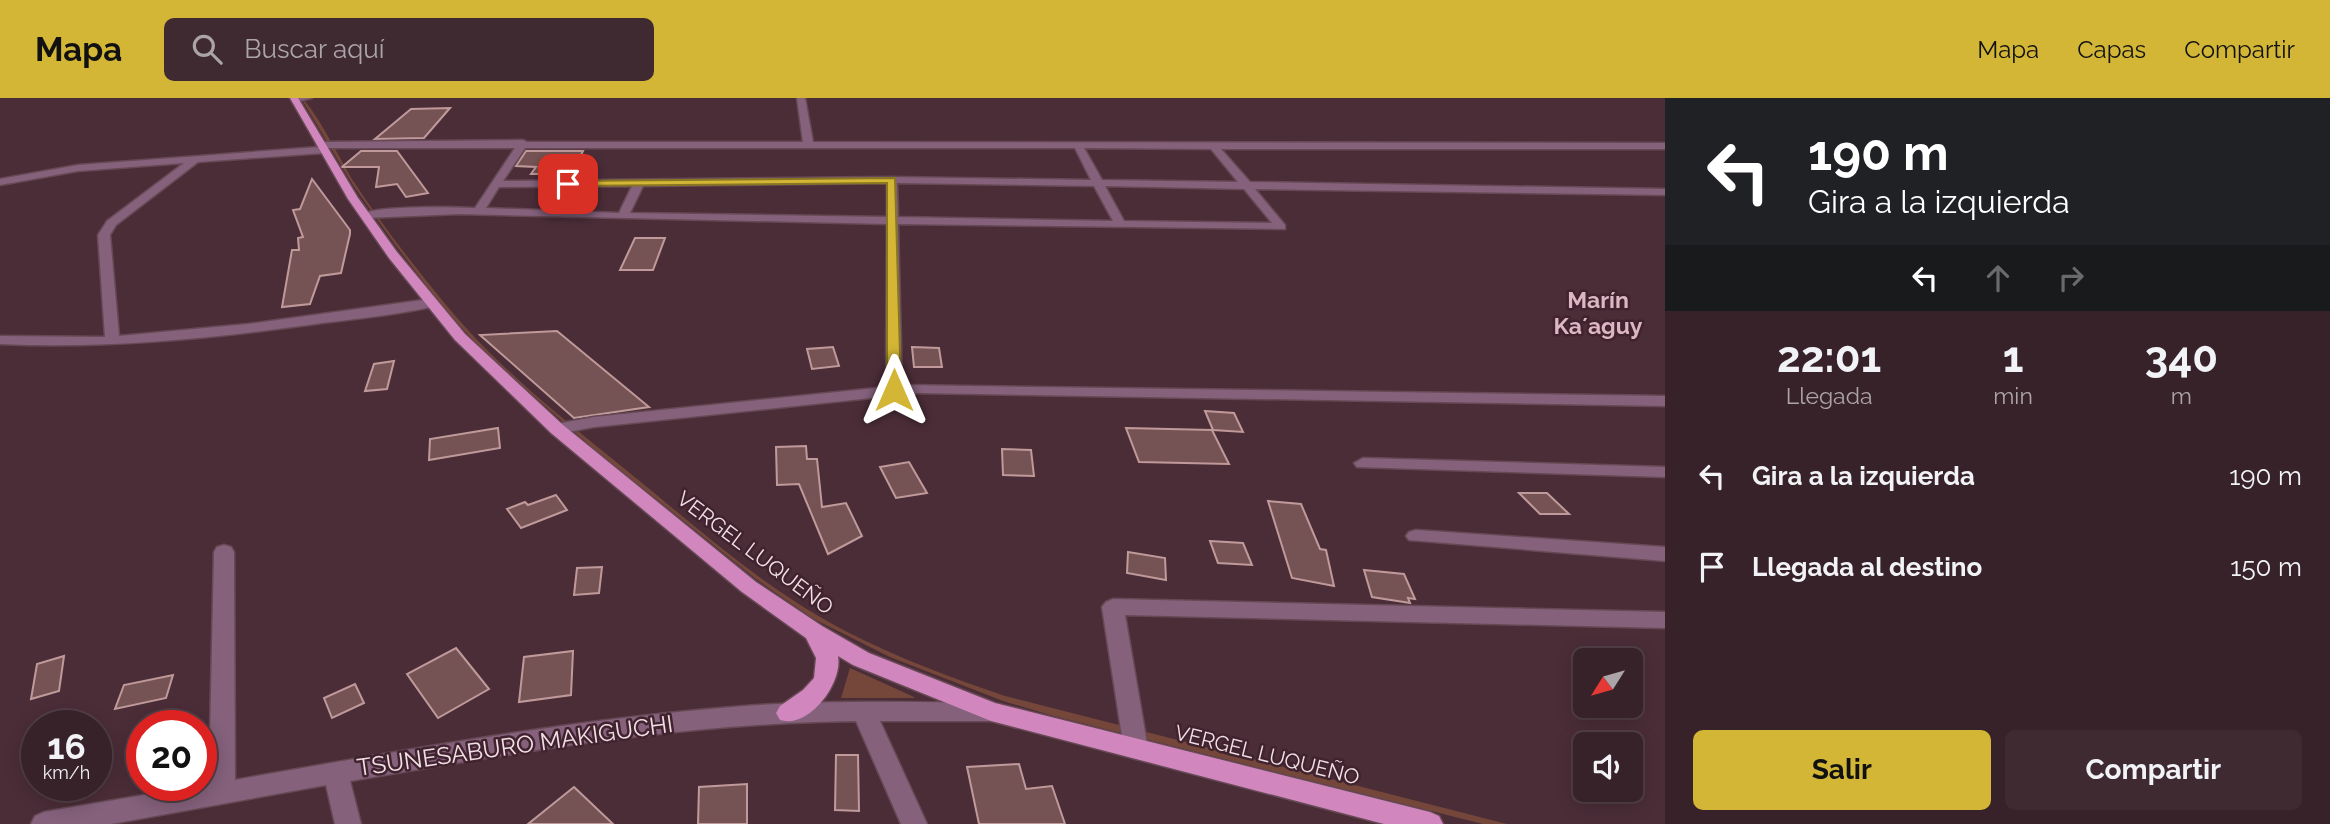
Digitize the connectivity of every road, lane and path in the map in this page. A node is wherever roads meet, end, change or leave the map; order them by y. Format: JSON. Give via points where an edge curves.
{"nodes":[{"id":1,"x":308,"y":98,"type":"edge"},
{"id":2,"x":801,"y":98,"type":"edge"},
{"id":3,"x":295,"y":99,"type":"edge"},
{"id":4,"x":523,"y":143,"type":"junction"},
{"id":5,"x":808,"y":144,"type":"junction"},
{"id":6,"x":1077,"y":144,"type":"junction"},
{"id":7,"x":1213,"y":145,"type":"junction"},
{"id":8,"x":1664,"y":146,"type":"edge"},
{"id":9,"x":323,"y":147,"type":"junction"},
{"id":10,"x":196,"y":159,"type":"junction"},
{"id":11,"x":892,"y":180,"type":"junction"},
{"id":12,"x":0,"y":182,"type":"edge"},
{"id":13,"x":639,"y":183,"type":"junction"},
{"id":14,"x":497,"y":184,"type":"junction"},
{"id":15,"x":1098,"y":184,"type":"junction"},
{"id":16,"x":1247,"y":186,"type":"junction"},
{"id":17,"x":1665,"y":192,"type":"edge"},
{"id":18,"x":479,"y":210,"type":"junction"},
{"id":19,"x":366,"y":215,"type":"junction"},
{"id":20,"x":623,"y":216,"type":"junction"},
{"id":21,"x":893,"y":220,"type":"junction"},
{"id":22,"x":1120,"y":224,"type":"junction"},
{"id":23,"x":430,"y":303,"type":"junction"},
{"id":24,"x":0,"y":340,"type":"edge"},
{"id":25,"x":112,"y":340,"type":"junction"},
{"id":26,"x":894,"y":390,"type":"junction"},
{"id":27,"x":1665,"y":401,"type":"edge"},
{"id":28,"x":557,"y":429,"type":"junction"},
{"id":29,"x":1363,"y":463,"type":"dead end"},
{"id":30,"x":1665,"y":472,"type":"edge"},
{"id":31,"x":1416,"y":536,"type":"dead end"},
{"id":32,"x":224,"y":552,"type":"dead end"},
{"id":33,"x":1665,"y":554,"type":"edge"},
{"id":34,"x":1665,"y":620,"type":"edge"},
{"id":35,"x":814,"y":632,"type":"junction"},
{"id":36,"x":864,"y":712,"type":"junction"},
{"id":37,"x":991,"y":712,"type":"junction"},
{"id":38,"x":788,"y":713,"type":"junction"},
{"id":39,"x":1136,"y":748,"type":"junction"},
{"id":40,"x":335,"y":772,"type":"junction"},
{"id":41,"x":222,"y":793,"type":"junction"},
{"id":42,"x":44,"y":824,"type":"edge"},
{"id":43,"x":348,"y":824,"type":"edge"},
{"id":44,"x":915,"y":824,"type":"edge"},
{"id":45,"x":1430,"y":824,"type":"edge"}],
"edges":[{"from":1,"to":3,"type":"street"},
{"from":2,"to":5,"type":"street"},
{"from":3,"to":9,"type":"main road","name":"VERGEL LUQUEÑO"},
{"from":4,"to":5,"type":"street"},
{"from":4,"to":9,"type":"street"},
{"from":4,"to":14,"type":"street"},
{"from":5,"to":6,"type":"street"},
{"from":6,"to":7,"type":"street"},
{"from":6,"to":15,"type":"street"},
{"from":7,"to":8,"type":"street"},
{"from":7,"to":16,"type":"street"},
{"from":9,"to":10,"type":"street"},
{"from":9,"to":19,"type":"main road","name":"VERGEL LUQUEÑO"},
{"from":10,"to":12,"type":"street","via":[[78,168]]},
{"from":10,"to":25,"type":"street","via":[[111,223],[104,235]]},
{"from":11,"to":13,"type":"street"},
{"from":11,"to":15,"type":"street"},
{"from":11,"to":21,"type":"street"},
{"from":13,"to":14,"type":"street"},
{"from":13,"to":20,"type":"street"},
{"from":14,"to":18,"type":"street"},
{"from":15,"to":16,"type":"street"},
{"from":15,"to":22,"type":"street"},
{"from":16,"to":17,"type":"street"},
{"from":16,"to":22,"type":"street","via":[[1281,227]]},
{"from":18,"to":19,"type":"street"},
{"from":18,"to":20,"type":"street"},
{"from":19,"to":23,"type":"main road","name":"VERGEL LUQUEÑO"},
{"from":20,"to":21,"type":"street"},
{"from":21,"to":22,"type":"street"},
{"from":21,"to":26,"type":"street"},
{"from":23,"to":25,"type":"street"},
{"from":23,"to":28,"type":"main road","name":"VERGEL LUQUEÑO","via":[[497,375]]},
{"from":24,"to":25,"type":"street"},
{"from":26,"to":27,"type":"street"},
{"from":26,"to":28,"type":"street"},
{"from":28,"to":35,"type":"main road","name":"VERGEL LUQUEÑO","via":[[738,578]]},
{"from":29,"to":30,"type":"street"},
{"from":31,"to":33,"type":"street"},
{"from":32,"to":41,"type":"street"},
{"from":34,"to":39,"type":"street","via":[[1113,607]]},
{"from":35,"to":37,"type":"main road","name":"VERGEL LUQUEÑO","via":[[872,664]]},
{"from":35,"to":38,"type":"main road","via":[[828,662],[827,679],[812,698]]},
{"from":36,"to":37,"type":"street","name":"TSUNESABURO MAKIGUCHI"},
{"from":36,"to":38,"type":"street","name":"TSUNESABURO MAKIGUCHI"},
{"from":36,"to":44,"type":"street"},
{"from":37,"to":39,"type":"main road","name":"VERGEL LUQUEÑO"},
{"from":38,"to":40,"type":"street","name":"TSUNESABURO MAKIGUCHI","via":[[635,727]]},
{"from":39,"to":45,"type":"main road","name":"VERGEL LUQUEÑO"},
{"from":40,"to":41,"type":"street","name":"TSUNESABURO MAKIGUCHI"},
{"from":40,"to":43,"type":"street"},
{"from":41,"to":42,"type":"street","name":"TSUNESABURO MAKIGUCHI"}]}
